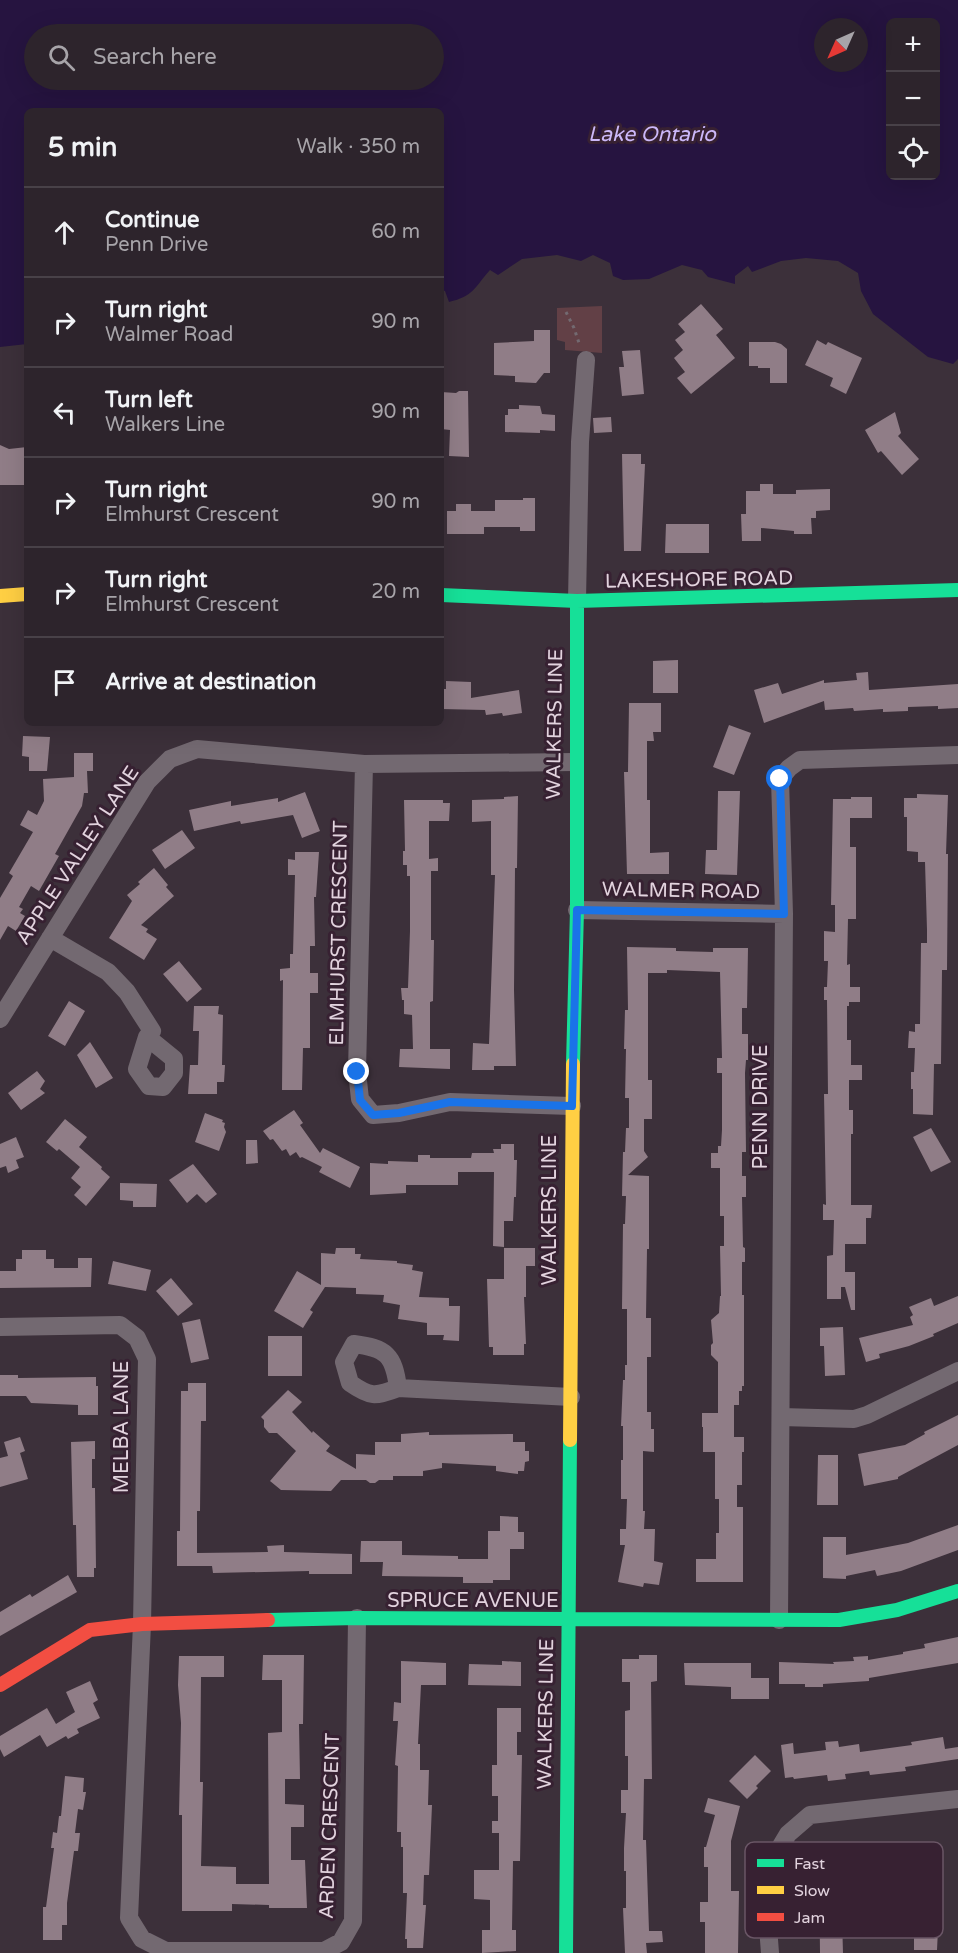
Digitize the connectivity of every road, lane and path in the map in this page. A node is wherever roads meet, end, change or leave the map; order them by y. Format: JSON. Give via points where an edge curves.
{"nodes":[{"id":1,"x":566,"y":312,"type":"dead end"},
{"id":2,"x":586,"y":360,"type":"joint"},
{"id":3,"x":958,"y":590,"type":"edge"},
{"id":4,"x":24,"y":594,"type":"edge"},
{"id":5,"x":444,"y":595,"type":"edge"},
{"id":6,"x":0,"y":596,"type":"edge"},
{"id":7,"x":577,"y":601,"type":"junction"},
{"id":8,"x":958,"y":755,"type":"edge"},
{"id":9,"x":575,"y":762,"type":"junction"},
{"id":10,"x":364,"y":764,"type":"junction"},
{"id":11,"x":577,"y":910,"type":"junction"},
{"id":12,"x":784,"y":914,"type":"junction"},
{"id":13,"x":50,"y":938,"type":"junction"},
{"id":14,"x":0,"y":1019,"type":"edge"},
{"id":15,"x":147,"y":1038,"type":"dead end"},
{"id":16,"x":572,"y":1106,"type":"junction"},
{"id":17,"x":0,"y":1327,"type":"edge"},
{"id":18,"x":958,"y":1371,"type":"edge"},
{"id":19,"x":398,"y":1388,"type":"dead end"},
{"id":20,"x":571,"y":1396,"type":"junction"},
{"id":21,"x":781,"y":1417,"type":"junction"},
{"id":22,"x":958,"y":1590,"type":"edge"},
{"id":23,"x":357,"y":1618,"type":"junction"},
{"id":24,"x":568,"y":1620,"type":"junction"},
{"id":25,"x":778,"y":1620,"type":"junction"},
{"id":26,"x":142,"y":1624,"type":"junction"},
{"id":27,"x":0,"y":1685,"type":"edge"},
{"id":28,"x":958,"y":1799,"type":"edge"},
{"id":29,"x":784,"y":1842,"type":"edge"},
{"id":30,"x":769,"y":1938,"type":"edge"},
{"id":31,"x":566,"y":1953,"type":"edge"},
{"id":32,"x":770,"y":1953,"type":"edge"}],
"edges":[{"from":1,"to":2,"type":"path"},
{"from":2,"to":7,"type":"street","name":"WALKERS LINE"},
{"from":3,"to":7,"type":"main road","name":"LAKESHORE ROAD"},
{"from":4,"to":6,"type":"main road"},
{"from":5,"to":7,"type":"main road","name":"LAKESHORE ROAD"},
{"from":7,"to":9,"type":"main road","name":"WALKERS LINE"},
{"from":8,"to":12,"type":"street","name":"PENN DRIVE","via":[[801,760],[789,768],[780,779]]},
{"from":9,"to":10,"type":"street","name":"APPLE VALLEY LANE"},
{"from":9,"to":11,"type":"main road","name":"WALKERS LINE"},
{"from":10,"to":13,"type":"street","name":"APPLE VALLEY LANE","via":[[197,749],[170,759],[147,782]]},
{"from":10,"to":16,"type":"street","name":"ELMHURST CRESCENT","via":[[357,1072],[360,1100],[373,1115],[450,1102]]},
{"from":11,"to":12,"type":"street","name":"WALMER ROAD"},
{"from":11,"to":16,"type":"main road","name":"WALKERS LINE"},
{"from":12,"to":21,"type":"street","name":"PENN DRIVE"},
{"from":13,"to":14,"type":"street","name":"APPLE VALLEY LANE"},
{"from":13,"to":15,"type":"street","via":[[108,972],[127,992],[152,1031]]},
{"from":16,"to":20,"type":"main road","name":"WALKERS LINE"},
{"from":17,"to":26,"type":"street","name":"MELBA LANE","via":[[120,1325],[137,1338],[147,1359]]},
{"from":18,"to":21,"type":"street","via":[[854,1419]]},
{"from":19,"to":20,"type":"street"},
{"from":20,"to":24,"type":"main road","name":"WALKERS LINE"},
{"from":21,"to":25,"type":"street","name":"PENN DRIVE"},
{"from":22,"to":25,"type":"main road","name":"SPRUCE AVENUE","via":[[897,1610],[839,1620]]},
{"from":23,"to":24,"type":"main road","name":"SPRUCE AVENUE"},
{"from":23,"to":26,"type":"main road","name":"SPRUCE AVENUE"},
{"from":23,"to":26,"type":"street","name":"ARDEN CRESCENT","via":[[353,1922],[341,1942],[324,1951],[166,1951],[142,1939],[129,1918]]},
{"from":24,"to":25,"type":"main road","name":"SPRUCE AVENUE"},
{"from":24,"to":31,"type":"main road","name":"WALKERS LINE"},
{"from":26,"to":27,"type":"main road","name":"SPRUCE AVENUE","via":[[90,1630]]},
{"from":28,"to":29,"type":"street","via":[[810,1815]]},
{"from":30,"to":32,"type":"street"}]}
